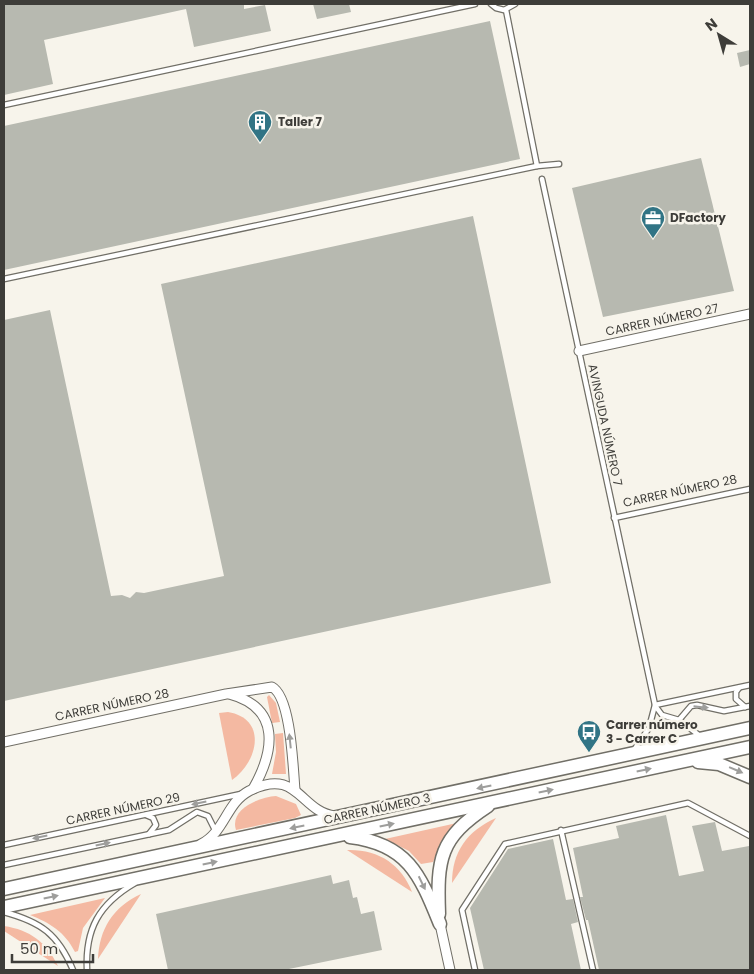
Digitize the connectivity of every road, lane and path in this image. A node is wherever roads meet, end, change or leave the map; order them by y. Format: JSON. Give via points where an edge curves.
{"nodes":[{"id":1,"x":475,"y":4,"type":"edge"},
{"id":2,"x":491,"y":4,"type":"edge"},
{"id":3,"x":515,"y":4,"type":"edge"},
{"id":4,"x":506,"y":10,"type":"junction"},
{"id":5,"x":4,"y":105,"type":"edge"},
{"id":6,"x":559,"y":164,"type":"dead end"},
{"id":7,"x":538,"y":166,"type":"junction"},
{"id":8,"x":542,"y":179,"type":"dead end"},
{"id":9,"x":4,"y":279,"type":"edge"},
{"id":10,"x":750,"y":314,"type":"edge"},
{"id":11,"x":579,"y":351,"type":"junction"},
{"id":12,"x":750,"y":489,"type":"edge"},
{"id":13,"x":614,"y":518,"type":"junction"},
{"id":14,"x":750,"y":685,"type":"edge"},
{"id":15,"x":740,"y":688,"type":"junction"},
{"id":16,"x":226,"y":694,"type":"junction"},
{"id":17,"x":655,"y":705,"type":"junction"},
{"id":18,"x":747,"y":706,"type":"edge"},
{"id":19,"x":679,"y":720,"type":"junction"},
{"id":20,"x":660,"y":726,"type":"dead end"},
{"id":21,"x":750,"y":728,"type":"edge"},
{"id":22,"x":703,"y":738,"type":"junction"},
{"id":23,"x":4,"y":742,"type":"edge"},
{"id":24,"x":750,"y":747,"type":"edge"},
{"id":25,"x":631,"y":753,"type":"junction"},
{"id":26,"x":686,"y":760,"type":"junction"},
{"id":27,"x":750,"y":777,"type":"edge"},
{"id":28,"x":295,"y":790,"type":"junction"},
{"id":29,"x":250,"y":791,"type":"junction"},
{"id":30,"x":494,"y":802,"type":"junction"},
{"id":31,"x":145,"y":815,"type":"junction"},
{"id":32,"x":345,"y":816,"type":"junction"},
{"id":33,"x":561,"y":830,"type":"junction"},
{"id":34,"x":148,"y":834,"type":"junction"},
{"id":35,"x":214,"y":835,"type":"junction"},
{"id":36,"x":339,"y":835,"type":"junction"},
{"id":37,"x":750,"y":836,"type":"edge"},
{"id":38,"x":4,"y":845,"type":"edge"},
{"id":39,"x":186,"y":850,"type":"junction"},
{"id":40,"x":4,"y":865,"type":"edge"},
{"id":41,"x":146,"y":877,"type":"junction"},
{"id":42,"x":4,"y":890,"type":"edge"},
{"id":43,"x":4,"y":907,"type":"edge"},
{"id":44,"x":4,"y":912,"type":"edge"},
{"id":45,"x":440,"y":924,"type":"junction"},
{"id":46,"x":73,"y":970,"type":"edge"},
{"id":47,"x":87,"y":970,"type":"edge"},
{"id":48,"x":450,"y":970,"type":"edge"},
{"id":49,"x":476,"y":970,"type":"edge"},
{"id":50,"x":593,"y":970,"type":"edge"}],
"edges":[{"from":1,"to":5,"type":"lane"},
{"from":2,"to":4,"type":"lane"},
{"from":3,"to":4,"type":"lane"},
{"from":4,"to":7,"type":"lane"},
{"from":6,"to":7,"type":"lane"},
{"from":7,"to":9,"type":"lane"},
{"from":8,"to":11,"type":"lane","name":"AVINGUDA NÚMERO 7"},
{"from":10,"to":11,"type":"street","name":"CARRER NÚMERO 27"},
{"from":11,"to":13,"type":"lane","name":"AVINGUDA NÚMERO 7"},
{"from":12,"to":13,"type":"lane","name":"CARRER NÚMERO 28"},
{"from":13,"to":17,"type":"lane","name":"AVINGUDA NÚMERO 7"},
{"from":14,"to":15,"type":"lane"},
{"from":15,"to":17,"type":"lane"},
{"from":15,"to":18,"type":"lane","via":[[736,695],[738,702]]},
{"from":16,"to":23,"type":"street","name":"CARRER NÚMERO 28"},
{"from":28,"to":16,"type":"street","name":"CARRER NÚMERO 28","one_way":true,"via":[[290,735],[278,690],[265,686]]},
{"from":16,"to":29,"type":"street","via":[[247,701],[267,724],[270,739],[266,766]]},
{"from":17,"to":19,"type":"lane","via":[[662,715]]},
{"from":17,"to":25,"type":"lane","name":"AVINGUDA NÚMERO 7","via":[[649,728]]},
{"from":19,"to":18,"type":"lane","one_way":true,"via":[[691,706],[724,712]]},
{"from":19,"to":20,"type":"lane"},
{"from":19,"to":22,"type":"lane"},
{"from":21,"to":22,"type":"main road","name":"CARRER NÚMERO 3"},
{"from":22,"to":25,"type":"main road","name":"CARRER NÚMERO 3"},
{"from":24,"to":26,"type":"main road","name":"CARRER NÚMERO 3"},
{"from":25,"to":32,"type":"main road","name":"CARRER NÚMERO 3","one_way":true},
{"from":26,"to":27,"type":"main road","one_way":true,"via":[[719,764]]},
{"from":30,"to":26,"type":"main road","name":"CARRER NÚMERO 3","one_way":true},
{"from":28,"to":29,"type":"street","via":[[275,784]]},
{"from":28,"to":32,"type":"street","via":[[318,810]]},
{"from":29,"to":31,"type":"lane","name":"CARRER NÚMERO 29","one_way":true},
{"from":29,"to":35,"type":"street","via":[[231,808],[222,827]]},
{"from":36,"to":30,"type":"main road","name":"CARRER NÚMERO 3","one_way":true},
{"from":30,"to":45,"type":"main road","via":[[465,823],[443,852],[438,877]]},
{"from":31,"to":34,"type":"lane","via":[[153,818],[156,825]]},
{"from":31,"to":38,"type":"lane","name":"CARRER NÚMERO 29","one_way":true},
{"from":32,"to":39,"type":"main road","name":"CARRER NÚMERO 3","one_way":true},
{"from":33,"to":37,"type":"lane","via":[[688,803]]},
{"from":33,"to":49,"type":"lane","via":[[505,844],[462,910]]},
{"from":33,"to":50,"type":"lane"},
{"from":34,"to":35,"type":"lane","name":"CARRER NÚMERO 29","via":[[174,828],[197,812],[211,819]]},
{"from":40,"to":34,"type":"lane","name":"CARRER NÚMERO 29","one_way":true},
{"from":35,"to":39,"type":"street"},
{"from":41,"to":36,"type":"main road","name":"CARRER NÚMERO 3","one_way":true},
{"from":36,"to":45,"type":"main road","one_way":true,"via":[[366,839],[391,848],[403,857],[419,875]]},
{"from":39,"to":42,"type":"main road","name":"CARRER NÚMERO 3"},
{"from":43,"to":41,"type":"main road","name":"CARRER NÚMERO 3","one_way":true},
{"from":41,"to":47,"type":"lane","via":[[121,891],[99,914],[87,942]]},
{"from":44,"to":46,"type":"lane","via":[[32,921],[46,930],[61,945]]},
{"from":45,"to":48,"type":"street"}]}
